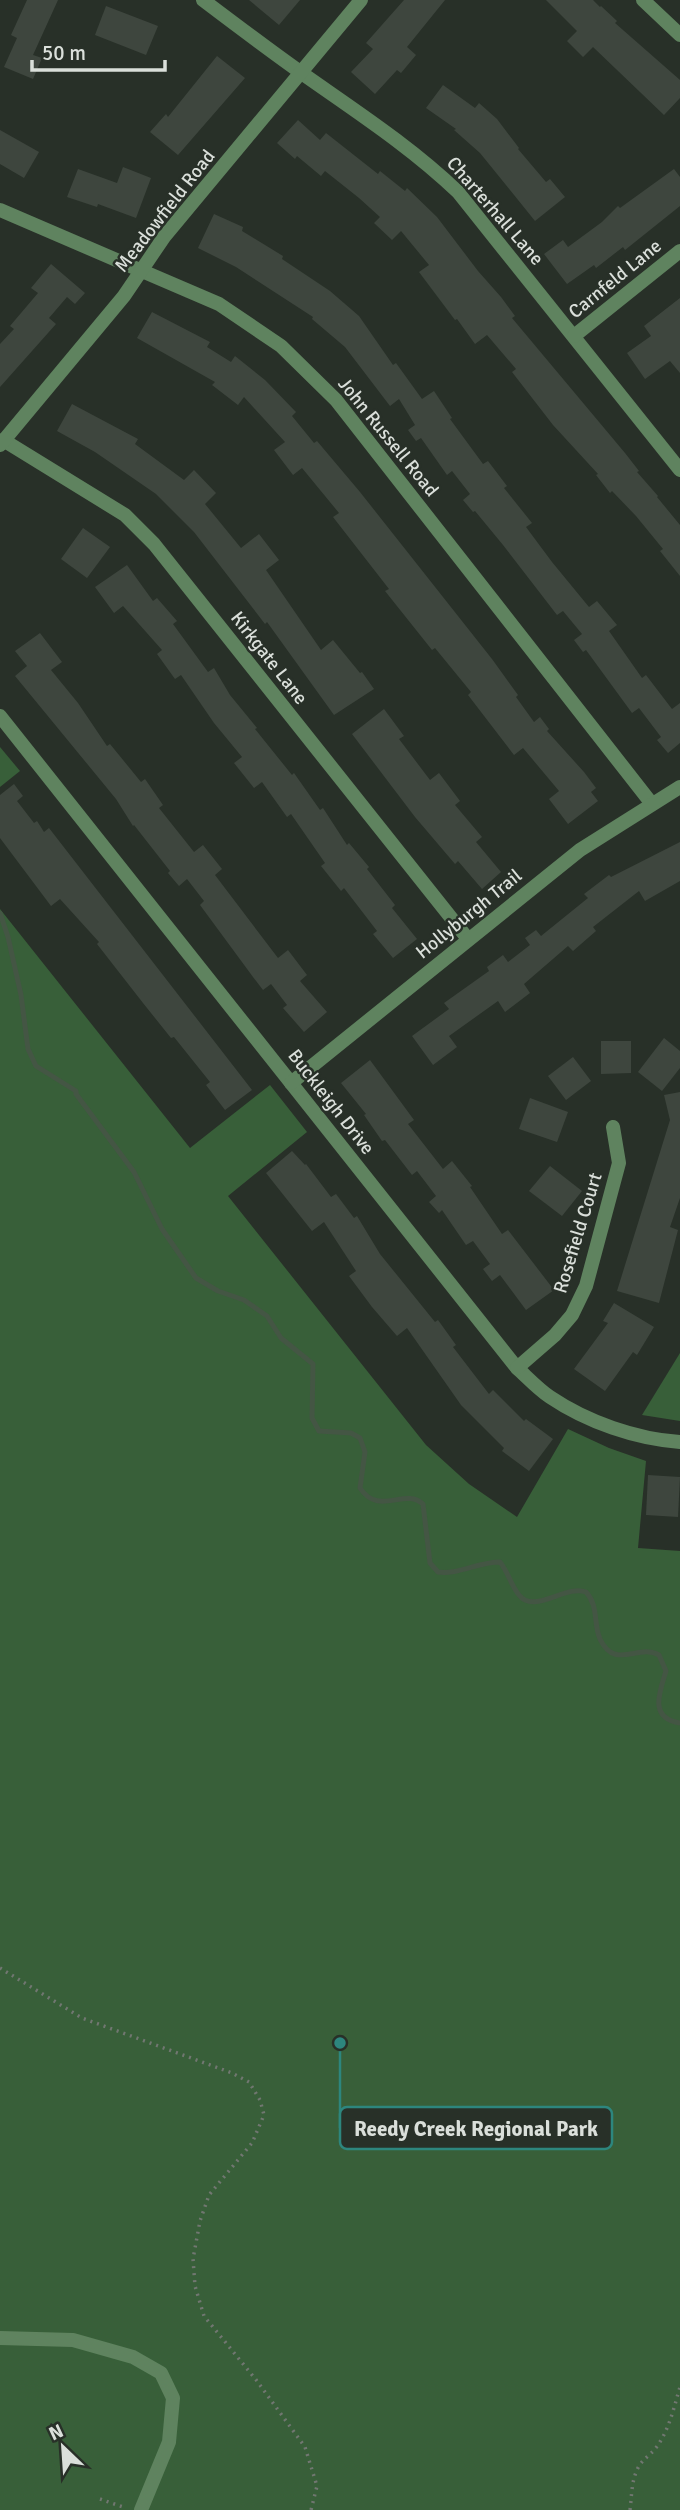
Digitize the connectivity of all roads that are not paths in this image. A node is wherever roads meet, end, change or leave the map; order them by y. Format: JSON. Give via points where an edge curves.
{"nodes":[{"id":1,"x":203,"y":0,"type":"edge"},
{"id":2,"x":361,"y":0,"type":"edge"},
{"id":3,"x":643,"y":0,"type":"edge"},
{"id":4,"x":680,"y":35,"type":"edge"},
{"id":5,"x":300,"y":73,"type":"junction"},
{"id":6,"x":0,"y":210,"type":"edge"},
{"id":7,"x":680,"y":251,"type":"edge"},
{"id":8,"x":141,"y":272,"type":"junction"},
{"id":9,"x":573,"y":336,"type":"junction"},
{"id":10,"x":2,"y":443,"type":"edge"},
{"id":11,"x":680,"y":470,"type":"edge"},
{"id":12,"x":0,"y":716,"type":"edge"},
{"id":13,"x":680,"y":787,"type":"edge"},
{"id":14,"x":652,"y":804,"type":"junction"},
{"id":15,"x":468,"y":939,"type":"junction"},
{"id":16,"x":291,"y":1083,"type":"junction"},
{"id":17,"x":613,"y":1127,"type":"dead end"},
{"id":18,"x":517,"y":1368,"type":"junction"},
{"id":19,"x":680,"y":1442,"type":"edge"},
{"id":20,"x":0,"y":2339,"type":"edge"},
{"id":21,"x":141,"y":2510,"type":"edge"}],
"edges":[{"from":1,"to":5,"type":"street","name":"Charterhall Lane"},
{"from":2,"to":5,"type":"street","name":"Meadowfield Road"},
{"from":3,"to":4,"type":"street"},
{"from":5,"to":8,"type":"street","name":"Meadowfield Road","via":[[164,237]]},
{"from":5,"to":9,"type":"street","name":"Charterhall Lane","via":[[428,163],[458,192]]},
{"from":6,"to":8,"type":"street","name":"John Russell Road"},
{"from":7,"to":9,"type":"street","name":"Carnfeld Lane"},
{"from":8,"to":10,"type":"street","name":"Meadowfield Road"},
{"from":8,"to":14,"type":"street","name":"John Russell Road","via":[[219,304],[281,346],[336,400]]},
{"from":9,"to":11,"type":"street","name":"Charterhall Lane"},
{"from":10,"to":15,"type":"street","name":"Kirkgate Lane","via":[[125,515],[154,544]]},
{"from":12,"to":16,"type":"street","name":"Buckleigh Drive"},
{"from":13,"to":14,"type":"street","name":"Hollyburgh Trail"},
{"from":14,"to":15,"type":"street","name":"Hollyburgh Trail","via":[[580,850]]},
{"from":15,"to":16,"type":"street","name":"Hollyburgh Trail"},
{"from":16,"to":18,"type":"street","name":"Buckleigh Drive"},
{"from":17,"to":18,"type":"street","name":"Rosefield Court","via":[[618,1163],[586,1286],[572,1315]]},
{"from":18,"to":19,"type":"street","name":"Buckleigh Drive","via":[[549,1397],[591,1419],[631,1434]]},
{"from":20,"to":21,"type":"street","via":[[73,2340],[133,2357],[161,2373],[173,2398],[169,2442]]}]}
